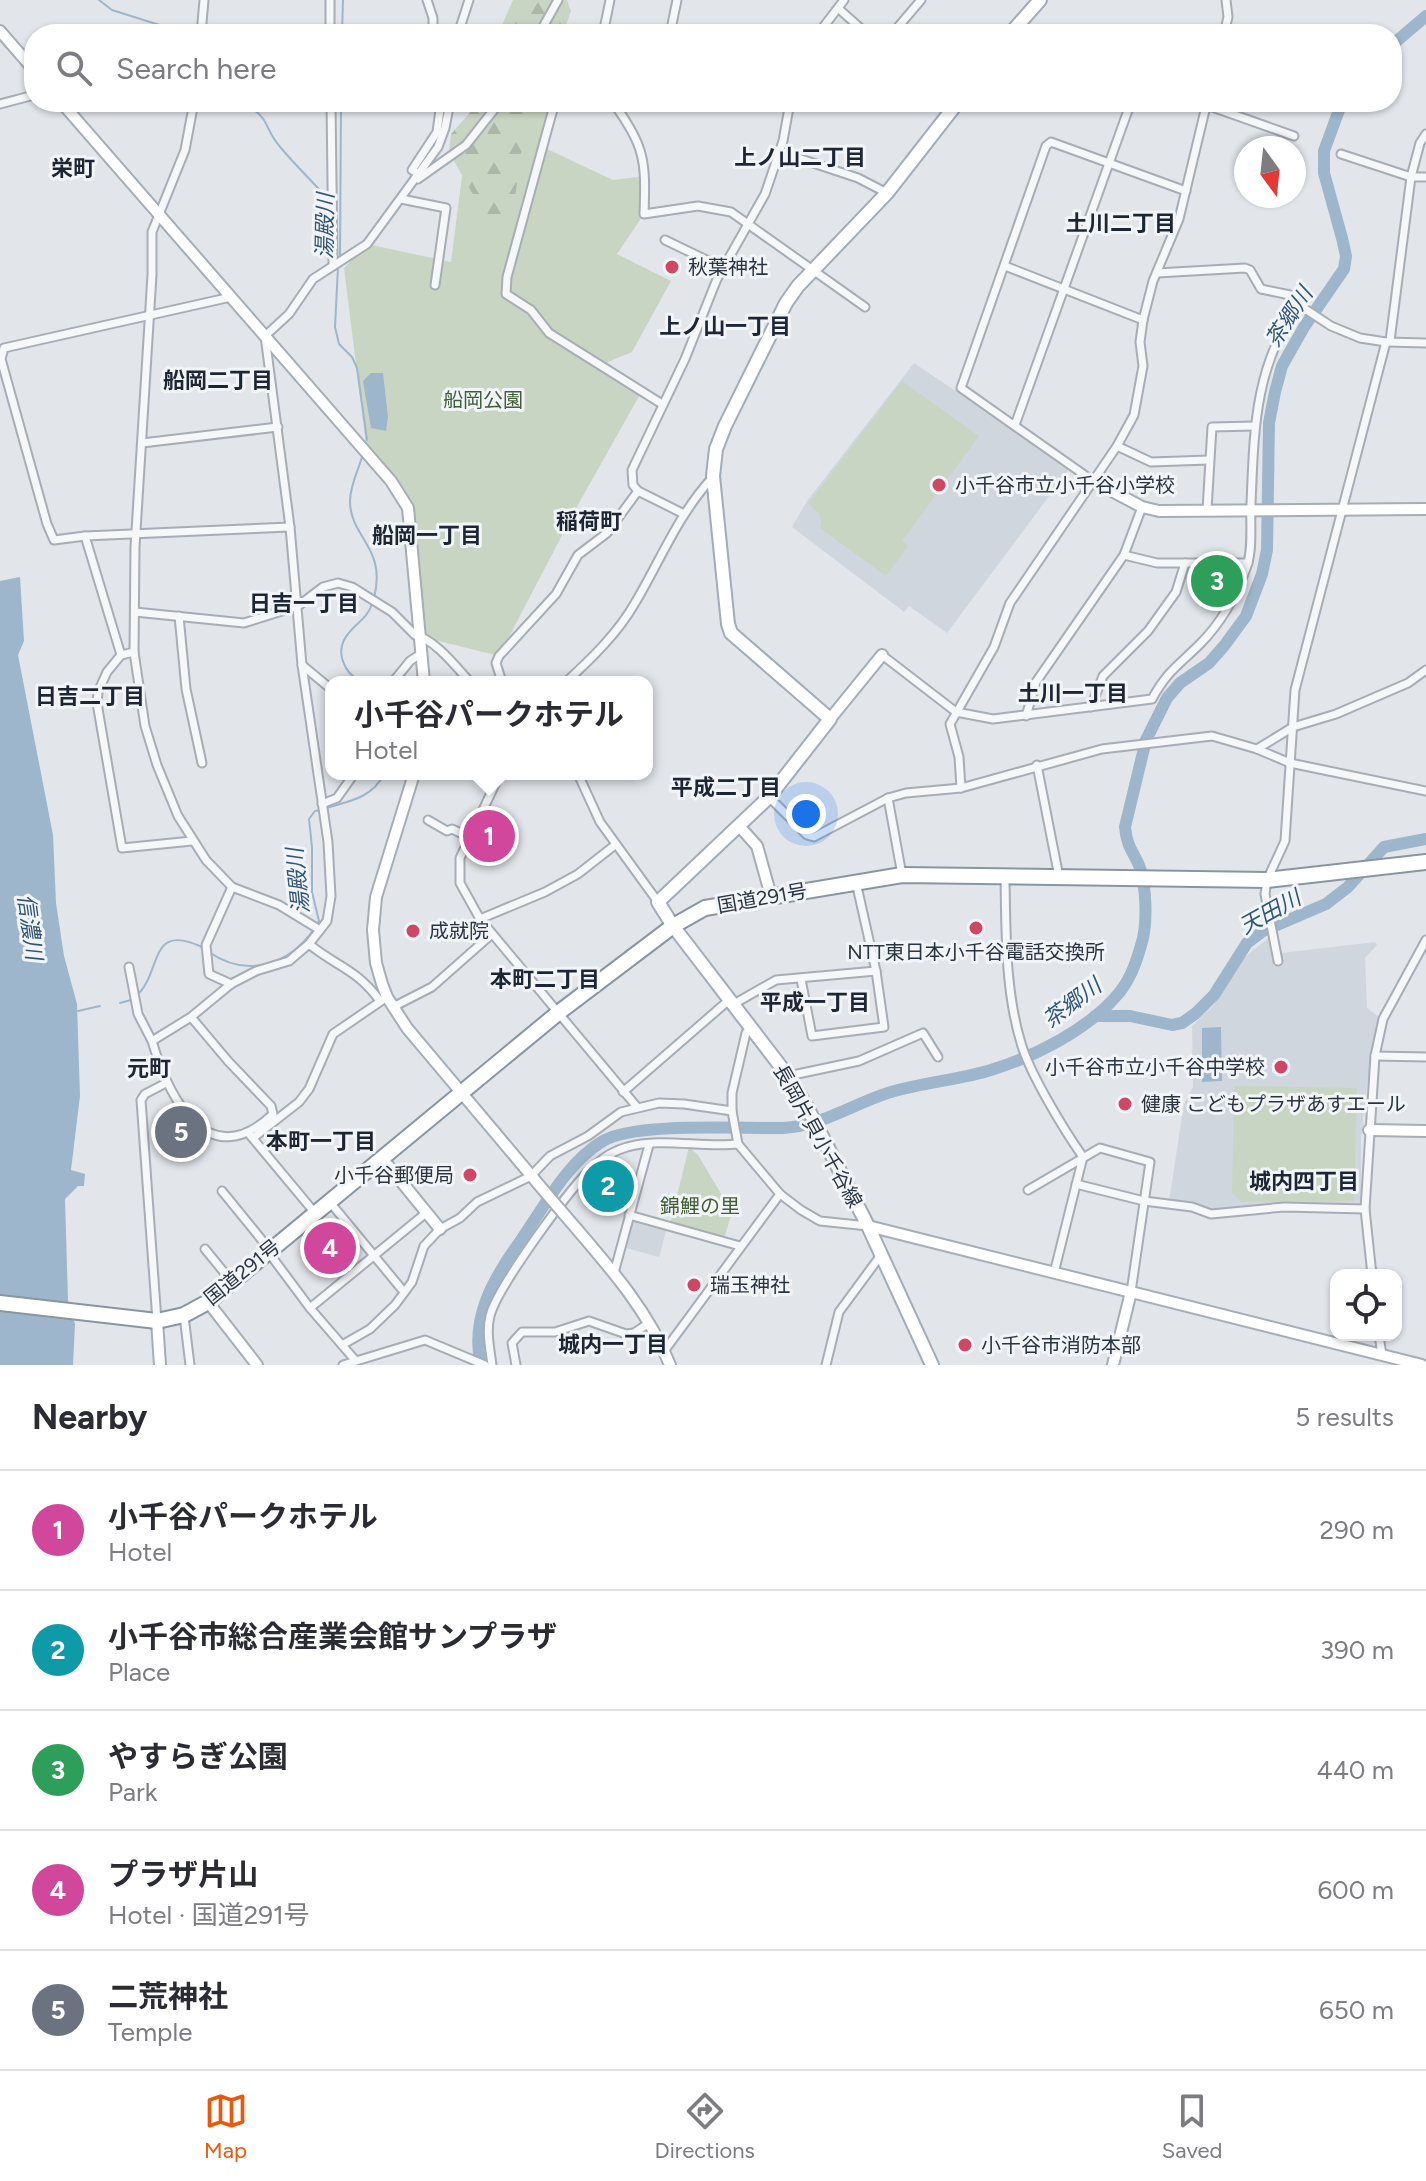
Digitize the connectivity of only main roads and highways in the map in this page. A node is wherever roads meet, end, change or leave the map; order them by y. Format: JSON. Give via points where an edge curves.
{"nodes":[{"id":1,"x":1040,"y":0,"type":"edge"},
{"id":2,"x":1019,"y":24,"type":"edge"},
{"id":3,"x":945,"y":112,"type":"edge"},
{"id":4,"x":1426,"y":862,"type":"edge"},
{"id":5,"x":673,"y":926,"type":"junction"},
{"id":6,"x":0,"y":1303,"type":"edge"},
{"id":7,"x":932,"y":1365,"type":"edge"}],
"edges":[{"from":1,"to":2,"type":"main road"},
{"from":3,"to":5,"type":"main road","name":"長岡片貝小千谷線","via":[[887,193],[811,269],[786,303],[716,449],[713,476],[731,633],[830,719],[769,797],[658,902]]},
{"from":4,"to":5,"type":"highway","name":"国道291号","via":[[1267,880],[902,875],[705,908]]},
{"from":5,"to":6,"type":"highway","name":"国道291号","via":[[558,1013],[208,1302],[157,1321]]},
{"from":5,"to":7,"type":"main road","name":"長岡片貝小千谷線","via":[[807,1107]]}]}
